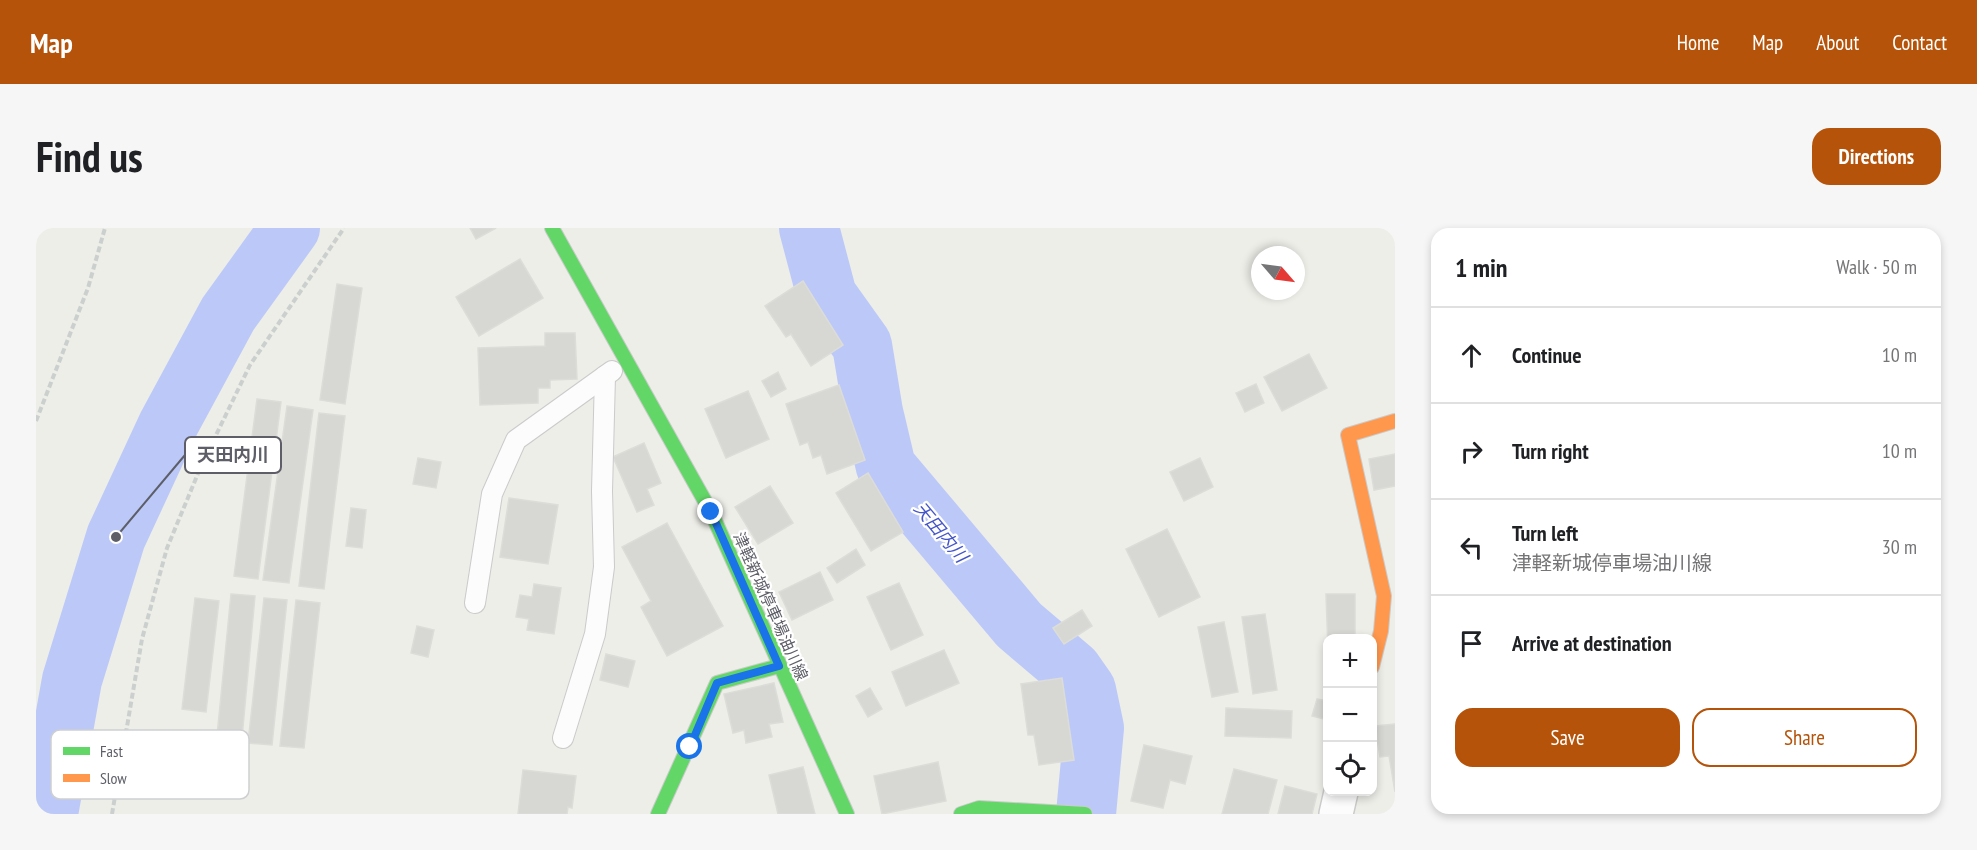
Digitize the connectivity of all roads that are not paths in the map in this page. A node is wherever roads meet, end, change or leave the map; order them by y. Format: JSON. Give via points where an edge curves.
{"nodes":[{"id":1,"x":552,"y":228,"type":"edge"},
{"id":2,"x":626,"y":361,"type":"junction"},
{"id":3,"x":605,"y":376,"type":"junction"},
{"id":4,"x":1395,"y":421,"type":"edge"},
{"id":5,"x":475,"y":603,"type":"dead end"},
{"id":6,"x":1377,"y":649,"type":"edge"},
{"id":7,"x":779,"y":666,"type":"junction"},
{"id":8,"x":563,"y":738,"type":"dead end"},
{"id":9,"x":1340,"y":796,"type":"edge"},
{"id":10,"x":658,"y":814,"type":"edge"},
{"id":11,"x":847,"y":814,"type":"edge"},
{"id":12,"x":961,"y":814,"type":"edge"},
{"id":13,"x":1085,"y":814,"type":"edge"},
{"id":14,"x":1336,"y":814,"type":"edge"}],
"edges":[{"from":1,"to":2,"type":"main road","name":"津軽新城停車場油川線"},
{"from":2,"to":3,"type":"lane"},
{"from":2,"to":7,"type":"main road","name":"津軽新城停車場油川線","via":[[711,512]]},
{"from":3,"to":5,"type":"lane","via":[[516,440],[492,494]]},
{"from":3,"to":8,"type":"lane","via":[[604,567],[596,634]]},
{"from":4,"to":6,"type":"main road","via":[[1348,435],[1384,596]]},
{"from":7,"to":10,"type":"main road","via":[[717,683]]},
{"from":7,"to":11,"type":"main road","name":"津軽新城停車場油川線"},
{"from":9,"to":14,"type":"street"},
{"from":12,"to":13,"type":"main road","via":[[979,808]]}]}
